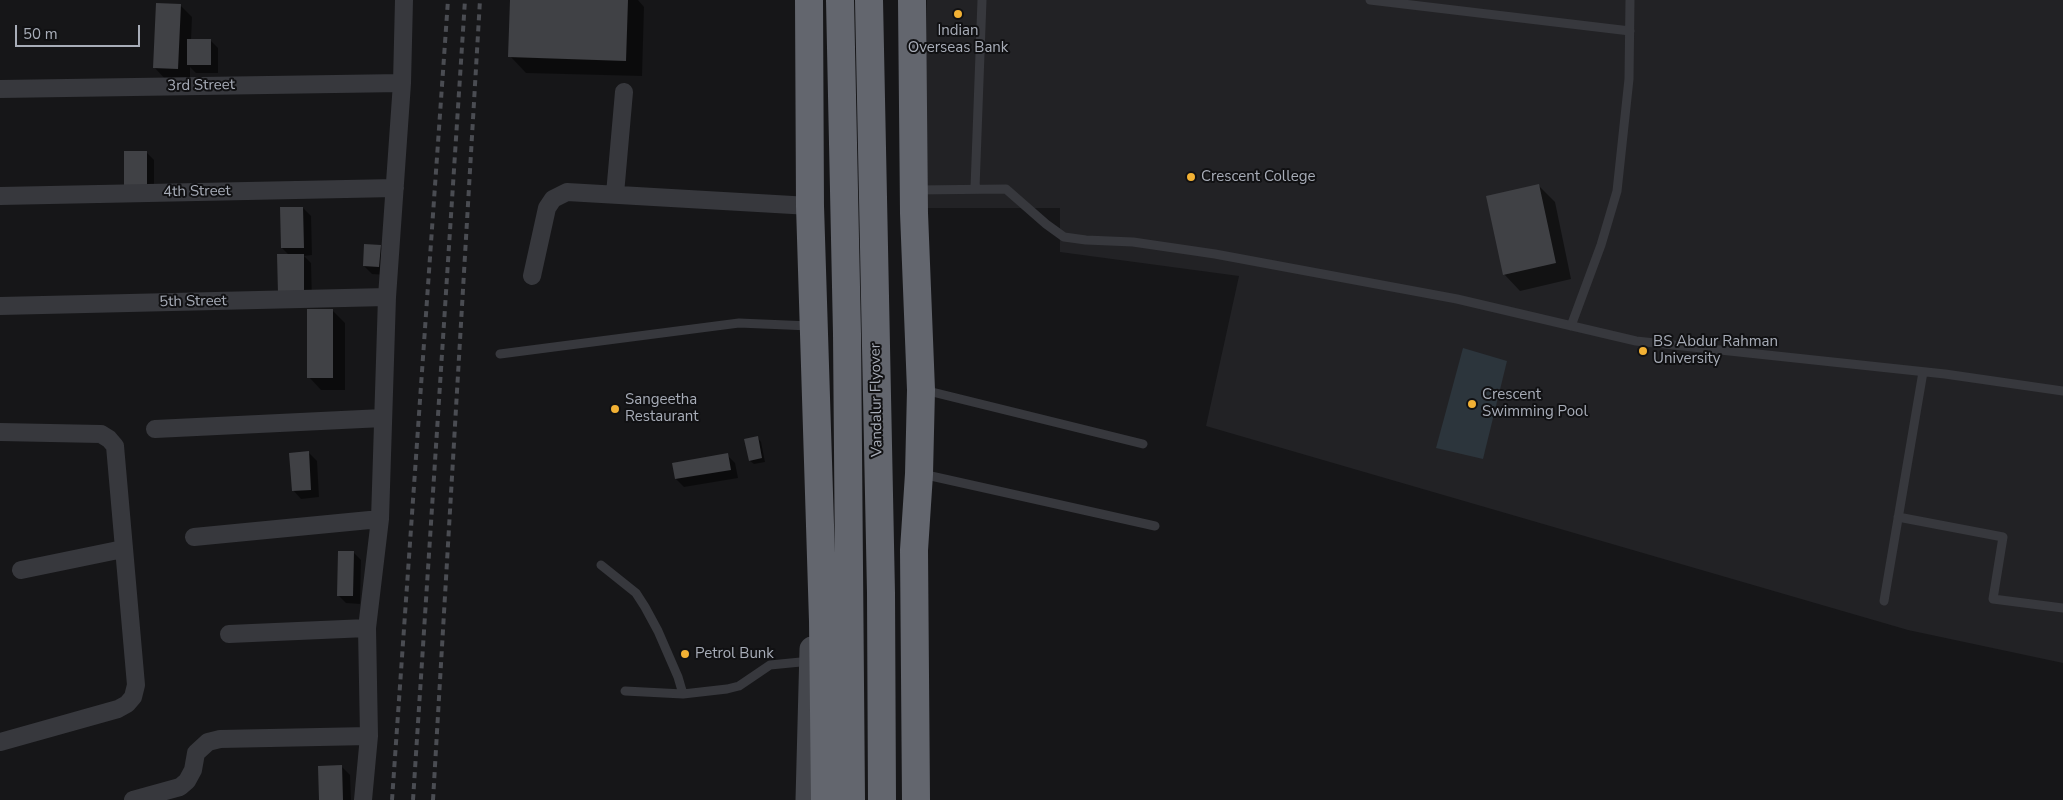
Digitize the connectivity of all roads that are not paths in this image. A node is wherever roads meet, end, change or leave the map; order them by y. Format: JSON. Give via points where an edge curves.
{"nodes":[{"id":1,"x":404,"y":0,"type":"edge"},
{"id":2,"x":809,"y":0,"type":"edge"},
{"id":3,"x":840,"y":0,"type":"edge"},
{"id":4,"x":870,"y":0,"type":"edge"},
{"id":5,"x":912,"y":0,"type":"edge"},
{"id":6,"x":982,"y":0,"type":"edge"},
{"id":7,"x":1370,"y":0,"type":"edge"},
{"id":8,"x":1630,"y":0,"type":"edge"},
{"id":9,"x":1630,"y":30,"type":"junction"},
{"id":10,"x":402,"y":83,"type":"junction"},
{"id":11,"x":0,"y":89,"type":"edge"},
{"id":12,"x":624,"y":92,"type":"dead end"},
{"id":13,"x":395,"y":188,"type":"junction"},
{"id":14,"x":975,"y":188,"type":"junction"},
{"id":15,"x":914,"y":190,"type":"junction"},
{"id":16,"x":615,"y":194,"type":"junction"},
{"id":17,"x":0,"y":196,"type":"edge"},
{"id":18,"x":810,"y":206,"type":"junction"},
{"id":19,"x":532,"y":276,"type":"dead end"},
{"id":20,"x":387,"y":297,"type":"junction"},
{"id":21,"x":0,"y":306,"type":"edge"},
{"id":22,"x":812,"y":326,"type":"junction"},
{"id":23,"x":1571,"y":326,"type":"junction"},
{"id":24,"x":500,"y":354,"type":"dead end"},
{"id":25,"x":1923,"y":372,"type":"junction"},
{"id":26,"x":921,"y":390,"type":"junction"},
{"id":27,"x":2063,"y":391,"type":"edge"},
{"id":28,"x":383,"y":418,"type":"junction"},
{"id":29,"x":155,"y":429,"type":"dead end"},
{"id":30,"x":0,"y":432,"type":"edge"},
{"id":31,"x":1143,"y":444,"type":"dead end"},
{"id":32,"x":920,"y":474,"type":"junction"},
{"id":33,"x":1898,"y":517,"type":"junction"},
{"id":34,"x":380,"y":519,"type":"junction"},
{"id":35,"x":1155,"y":526,"type":"dead end"},
{"id":36,"x":194,"y":537,"type":"dead end"},
{"id":37,"x":123,"y":549,"type":"junction"},
{"id":38,"x":601,"y":565,"type":"dead end"},
{"id":39,"x":21,"y":570,"type":"dead end"},
{"id":40,"x":821,"y":570,"type":"junction"},
{"id":41,"x":1884,"y":601,"type":"dead end"},
{"id":42,"x":2063,"y":608,"type":"edge"},
{"id":43,"x":367,"y":628,"type":"junction"},
{"id":44,"x":229,"y":634,"type":"dead end"},
{"id":45,"x":811,"y":662,"type":"junction"},
{"id":46,"x":624,"y":691,"type":"dead end"},
{"id":47,"x":682,"y":694,"type":"junction"},
{"id":48,"x":369,"y":736,"type":"junction"},
{"id":49,"x":0,"y":742,"type":"edge"},
{"id":50,"x":133,"y":800,"type":"edge"},
{"id":51,"x":363,"y":800,"type":"edge"},
{"id":52,"x":808,"y":800,"type":"edge"},
{"id":53,"x":825,"y":800,"type":"edge"},
{"id":54,"x":851,"y":800,"type":"edge"},
{"id":55,"x":882,"y":800,"type":"edge"},
{"id":56,"x":916,"y":800,"type":"edge"}],
"edges":[{"from":1,"to":10,"type":"street"},
{"from":2,"to":18,"type":"highway"},
{"from":3,"to":54,"type":"highway","name":"Vandalur Flyover"},
{"from":4,"to":55,"type":"highway","name":"Vandalur Flyover"},
{"from":5,"to":15,"type":"highway"},
{"from":6,"to":14,"type":"lane"},
{"from":7,"to":9,"type":"lane"},
{"from":8,"to":9,"type":"lane"},
{"from":9,"to":23,"type":"lane","via":[[1629,79],[1617,191],[1602,245]]},
{"from":10,"to":11,"type":"street","name":"3rd Street"},
{"from":10,"to":13,"type":"street"},
{"from":12,"to":16,"type":"street"},
{"from":13,"to":17,"type":"street","name":"4th Street"},
{"from":13,"to":20,"type":"street"},
{"from":14,"to":15,"type":"lane"},
{"from":14,"to":23,"type":"lane","via":[[1006,189],[1064,236],[1215,254],[1457,299]]},
{"from":15,"to":26,"type":"highway"},
{"from":16,"to":18,"type":"street"},
{"from":16,"to":19,"type":"street","via":[[567,192],[553,199],[547,208]]},
{"from":18,"to":22,"type":"highway"},
{"from":20,"to":21,"type":"street","name":"5th Street"},
{"from":20,"to":28,"type":"street"},
{"from":22,"to":24,"type":"lane","via":[[739,323]]},
{"from":22,"to":40,"type":"highway"},
{"from":23,"to":25,"type":"lane","via":[[1636,341]]},
{"from":25,"to":27,"type":"lane"},
{"from":25,"to":33,"type":"lane"},
{"from":26,"to":31,"type":"lane"},
{"from":26,"to":32,"type":"highway"},
{"from":28,"to":29,"type":"street"},
{"from":28,"to":34,"type":"street"},
{"from":30,"to":37,"type":"street","via":[[101,434],[109,439],[115,446],[117,457]]},
{"from":32,"to":35,"type":"lane"},
{"from":32,"to":56,"type":"highway","via":[[914,550]]},
{"from":33,"to":41,"type":"lane"},
{"from":33,"to":42,"type":"lane","via":[[2003,537],[1993,599]]},
{"from":34,"to":36,"type":"street"},
{"from":34,"to":43,"type":"street"},
{"from":37,"to":39,"type":"street"},
{"from":37,"to":49,"type":"street","via":[[136,685],[133,697],[118,709]]},
{"from":38,"to":47,"type":"lane","via":[[636,593],[645,607],[678,677]]},
{"from":40,"to":45,"type":"street"},
{"from":40,"to":53,"type":"highway"},
{"from":43,"to":44,"type":"street"},
{"from":43,"to":48,"type":"street"},
{"from":45,"to":47,"type":"lane","via":[[770,665],[739,686]]},
{"from":45,"to":52,"type":"street"},
{"from":46,"to":47,"type":"lane"},
{"from":48,"to":50,"type":"street","via":[[208,742],[196,753],[193,770],[180,788]]},
{"from":48,"to":51,"type":"street"}]}
